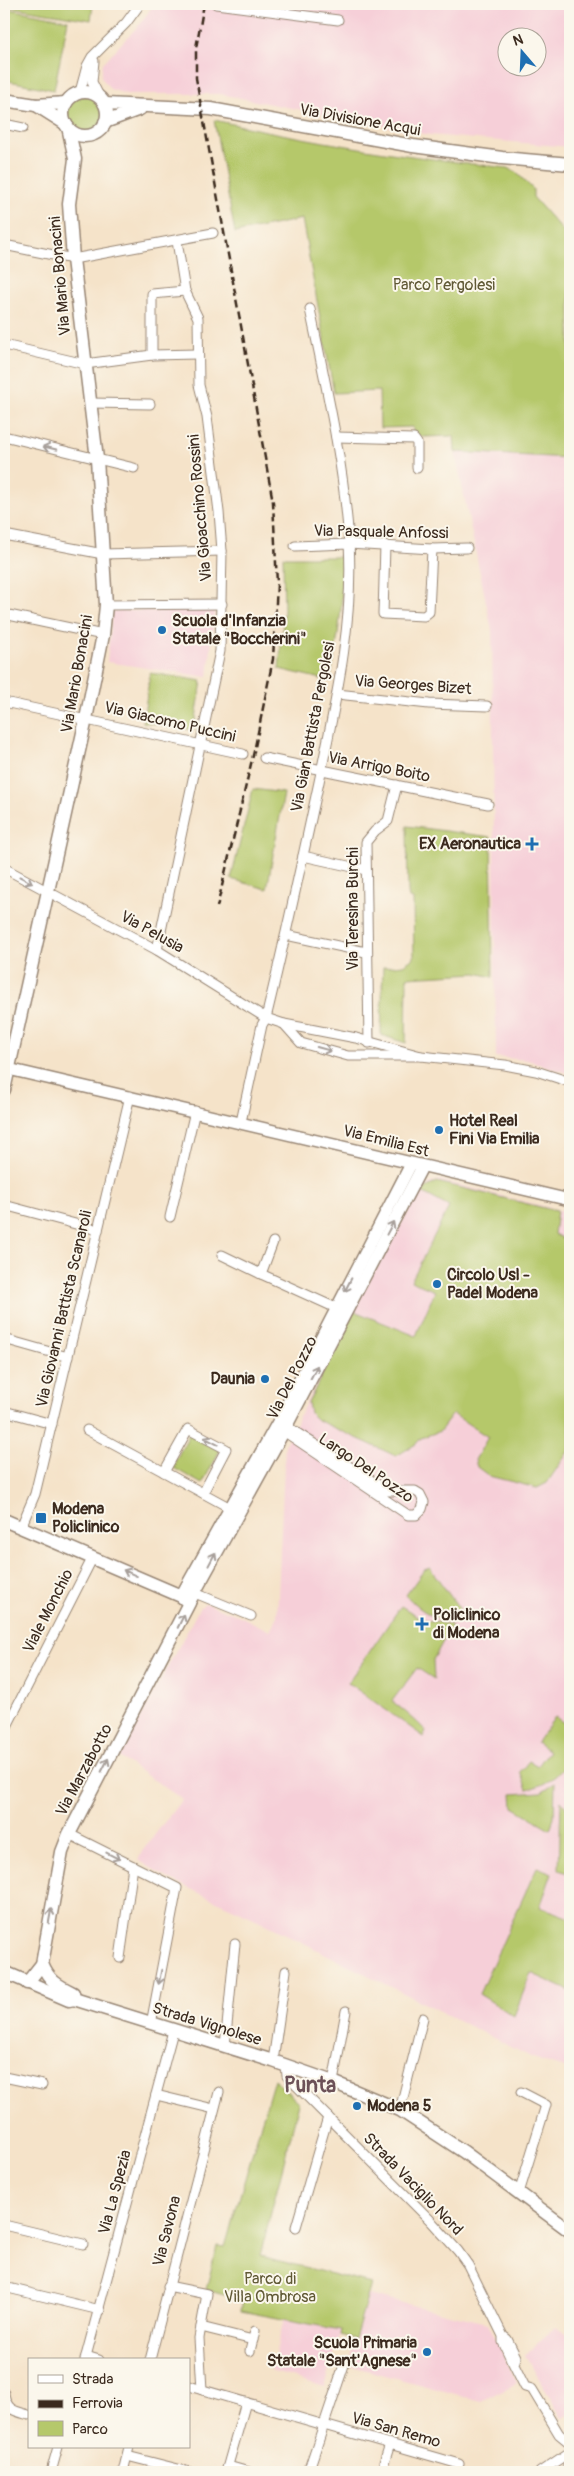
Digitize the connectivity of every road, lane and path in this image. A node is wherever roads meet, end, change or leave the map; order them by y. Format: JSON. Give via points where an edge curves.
{"nodes":[{"id":1,"x":140,"y":4,"type":"edge"},
{"id":2,"x":216,"y":4,"type":"edge"},
{"id":3,"x":338,"y":20,"type":"dead end"},
{"id":4,"x":95,"y":54,"type":"junction"},
{"id":5,"x":80,"y":92,"type":"junction"},
{"id":6,"x":4,"y":100,"type":"edge"},
{"id":7,"x":102,"y":101,"type":"junction"},
{"id":8,"x":66,"y":103,"type":"junction"},
{"id":9,"x":36,"y":105,"type":"junction"},
{"id":10,"x":144,"y":108,"type":"junction"},
{"id":11,"x":105,"y":122,"type":"junction"},
{"id":12,"x":4,"y":124,"type":"edge"},
{"id":13,"x":67,"y":126,"type":"junction"},
{"id":14,"x":22,"y":128,"type":"dead end"},
{"id":15,"x":88,"y":135,"type":"junction"},
{"id":16,"x":75,"y":159,"type":"junction"},
{"id":17,"x":570,"y":164,"type":"edge"},
{"id":18,"x":214,"y":233,"type":"dead end"},
{"id":19,"x":177,"y":241,"type":"junction"},
{"id":20,"x":4,"y":245,"type":"edge"},
{"id":21,"x":73,"y":259,"type":"junction"},
{"id":22,"x":184,"y":291,"type":"junction"},
{"id":23,"x":310,"y":309,"type":"dead end"},
{"id":24,"x":4,"y":345,"type":"edge"},
{"id":25,"x":197,"y":354,"type":"junction"},
{"id":26,"x":152,"y":355,"type":"junction"},
{"id":27,"x":85,"y":364,"type":"junction"},
{"id":28,"x":90,"y":403,"type":"junction"},
{"id":29,"x":150,"y":404,"type":"dead end"},
{"id":30,"x":4,"y":436,"type":"edge"},
{"id":31,"x":336,"y":438,"type":"junction"},
{"id":32,"x":96,"y":459,"type":"junction"},
{"id":33,"x":134,"y":468,"type":"dead end"},
{"id":34,"x":417,"y":468,"type":"dead end"},
{"id":35,"x":4,"y":535,"type":"edge"},
{"id":36,"x":349,"y":544,"type":"junction"},
{"id":37,"x":385,"y":545,"type":"junction"},
{"id":38,"x":295,"y":546,"type":"dead end"},
{"id":39,"x":467,"y":548,"type":"dead end"},
{"id":40,"x":432,"y":549,"type":"junction"},
{"id":41,"x":222,"y":551,"type":"junction"},
{"id":42,"x":104,"y":554,"type":"junction"},
{"id":43,"x":222,"y":604,"type":"junction"},
{"id":44,"x":106,"y":605,"type":"junction"},
{"id":45,"x":4,"y":614,"type":"edge"},
{"id":46,"x":103,"y":635,"type":"junction"},
{"id":47,"x":337,"y":694,"type":"junction"},
{"id":48,"x":4,"y":702,"type":"edge"},
{"id":49,"x":487,"y":706,"type":"dead end"},
{"id":50,"x":86,"y":719,"type":"junction"},
{"id":51,"x":202,"y":744,"type":"junction"},
{"id":52,"x":242,"y":754,"type":"dead end"},
{"id":53,"x":264,"y":758,"type":"dead end"},
{"id":54,"x":321,"y":771,"type":"junction"},
{"id":55,"x":397,"y":785,"type":"junction"},
{"id":56,"x":488,"y":804,"type":"dead end"},
{"id":57,"x":303,"y":856,"type":"junction"},
{"id":58,"x":4,"y":868,"type":"edge"},
{"id":59,"x":366,"y":870,"type":"junction"},
{"id":60,"x":48,"y":892,"type":"junction"},
{"id":61,"x":286,"y":935,"type":"junction"},
{"id":62,"x":157,"y":950,"type":"junction"},
{"id":63,"x":366,"y":952,"type":"junction"},
{"id":64,"x":266,"y":1018,"type":"junction"},
{"id":65,"x":284,"y":1024,"type":"junction"},
{"id":66,"x":369,"y":1043,"type":"junction"},
{"id":67,"x":367,"y":1055,"type":"junction"},
{"id":68,"x":421,"y":1056,"type":"junction"},
{"id":69,"x":7,"y":1069,"type":"edge"},
{"id":70,"x":570,"y":1082,"type":"edge"},
{"id":71,"x":4,"y":1090,"type":"edge"},
{"id":72,"x":130,"y":1096,"type":"junction"},
{"id":73,"x":195,"y":1111,"type":"junction"},
{"id":74,"x":241,"y":1122,"type":"junction"},
{"id":75,"x":416,"y":1166,"type":"junction"},
{"id":76,"x":570,"y":1200,"type":"edge"},
{"id":77,"x":4,"y":1205,"type":"edge"},
{"id":78,"x":170,"y":1217,"type":"dead end"},
{"id":79,"x":98,"y":1230,"type":"junction"},
{"id":80,"x":273,"y":1242,"type":"dead end"},
{"id":81,"x":222,"y":1256,"type":"dead end"},
{"id":82,"x":261,"y":1274,"type":"junction"},
{"id":83,"x":340,"y":1311,"type":"junction"},
{"id":84,"x":4,"y":1339,"type":"edge"},
{"id":85,"x":68,"y":1357,"type":"junction"},
{"id":86,"x":4,"y":1411,"type":"edge"},
{"id":87,"x":52,"y":1424,"type":"junction"},
{"id":88,"x":280,"y":1426,"type":"junction"},
{"id":89,"x":87,"y":1430,"type":"dead end"},
{"id":90,"x":164,"y":1472,"type":"junction"},
{"id":91,"x":202,"y":1493,"type":"junction"},
{"id":92,"x":233,"y":1510,"type":"junction"},
{"id":93,"x":4,"y":1520,"type":"edge"},
{"id":94,"x":21,"y":1527,"type":"junction"},
{"id":95,"x":93,"y":1557,"type":"junction"},
{"id":96,"x":188,"y":1597,"type":"junction"},
{"id":97,"x":251,"y":1616,"type":"dead end"},
{"id":98,"x":5,"y":1727,"type":"edge"},
{"id":99,"x":69,"y":1834,"type":"junction"},
{"id":100,"x":133,"y":1866,"type":"junction"},
{"id":101,"x":235,"y":1944,"type":"dead end"},
{"id":102,"x":120,"y":1958,"type":"dead end"},
{"id":103,"x":42,"y":1964,"type":"junction"},
{"id":104,"x":286,"y":1971,"type":"dead end"},
{"id":105,"x":4,"y":1972,"type":"edge"},
{"id":106,"x":27,"y":1983,"type":"junction"},
{"id":107,"x":74,"y":1999,"type":"junction"},
{"id":108,"x":346,"y":2011,"type":"dead end"},
{"id":109,"x":423,"y":2018,"type":"dead end"},
{"id":110,"x":151,"y":2024,"type":"junction"},
{"id":111,"x":173,"y":2031,"type":"junction"},
{"id":112,"x":225,"y":2046,"type":"junction"},
{"id":113,"x":273,"y":2061,"type":"junction"},
{"id":114,"x":286,"y":2066,"type":"junction"},
{"id":115,"x":4,"y":2077,"type":"edge"},
{"id":116,"x":333,"y":2082,"type":"junction"},
{"id":117,"x":42,"y":2085,"type":"dead end"},
{"id":118,"x":219,"y":2092,"type":"dead end"},
{"id":119,"x":521,"y":2092,"type":"dead end"},
{"id":120,"x":156,"y":2095,"type":"junction"},
{"id":121,"x":214,"y":2109,"type":"junction"},
{"id":122,"x":400,"y":2110,"type":"junction"},
{"id":123,"x":328,"y":2118,"type":"junction"},
{"id":124,"x":519,"y":2193,"type":"junction"},
{"id":125,"x":4,"y":2225,"type":"edge"},
{"id":126,"x":296,"y":2227,"type":"dead end"},
{"id":127,"x":570,"y":2231,"type":"edge"},
{"id":128,"x":83,"y":2244,"type":"dead end"},
{"id":129,"x":168,"y":2286,"type":"junction"},
{"id":130,"x":4,"y":2287,"type":"edge"},
{"id":131,"x":100,"y":2310,"type":"junction"},
{"id":132,"x":201,"y":2327,"type":"junction"},
{"id":133,"x":250,"y":2351,"type":"dead end"},
{"id":134,"x":85,"y":2358,"type":"edge"},
{"id":135,"x":150,"y":2358,"type":"edge"},
{"id":136,"x":345,"y":2362,"type":"dead end"},
{"id":137,"x":190,"y":2386,"type":"edge"},
{"id":138,"x":202,"y":2390,"type":"junction"},
{"id":139,"x":4,"y":2393,"type":"edge"},
{"id":140,"x":246,"y":2402,"type":"junction"},
{"id":141,"x":28,"y":2415,"type":"edge"},
{"id":142,"x":324,"y":2425,"type":"junction"},
{"id":143,"x":570,"y":2443,"type":"edge"},
{"id":144,"x":390,"y":2444,"type":"junction"},
{"id":145,"x":58,"y":2448,"type":"edge"},
{"id":146,"x":128,"y":2452,"type":"edge"},
{"id":147,"x":570,"y":2452,"type":"edge"},
{"id":148,"x":570,"y":2462,"type":"edge"},
{"id":149,"x":459,"y":2464,"type":"dead end"},
{"id":150,"x":227,"y":2469,"type":"edge"},
{"id":151,"x":51,"y":2472,"type":"edge"},
{"id":152,"x":123,"y":2472,"type":"edge"},
{"id":153,"x":190,"y":2472,"type":"edge"},
{"id":154,"x":249,"y":2472,"type":"edge"},
{"id":155,"x":308,"y":2472,"type":"edge"},
{"id":156,"x":381,"y":2472,"type":"edge"},
{"id":157,"x":540,"y":2472,"type":"edge"},
{"id":158,"x":565,"y":2472,"type":"edge"}],
"edges":[{"from":1,"to":4,"type":"street"},
{"from":2,"to":3,"type":"street"},
{"from":4,"to":5,"type":"street","via":[[87,66]]},
{"from":4,"to":7,"type":"street","via":[[92,82]]},
{"from":5,"to":7,"type":"main road","via":[[88,92]]},
{"from":5,"to":8,"type":"main road"},
{"from":6,"to":9,"type":"main road"},
{"from":7,"to":10,"type":"main road","name":"Via Divisione Acqui"},
{"from":7,"to":11,"type":"main road","via":[[107,114]]},
{"from":8,"to":9,"type":"main road"},
{"from":8,"to":13,"type":"main road","via":[[63,114]]},
{"from":9,"to":13,"type":"main road"},
{"from":10,"to":11,"type":"main road","name":"Via Divisione Acqui"},
{"from":10,"to":17,"type":"main road","name":"Via Divisione Acqui","via":[[211,109],[413,146]]},
{"from":11,"to":15,"type":"main road","via":[[100,130]]},
{"from":12,"to":14,"type":"street"},
{"from":13,"to":15,"type":"main road","via":[[78,134]]},
{"from":13,"to":16,"type":"main road","name":"Via Mario Bonacini"},
{"from":15,"to":16,"type":"main road","name":"Via Mario Bonacini"},
{"from":16,"to":21,"type":"main road","name":"Via Mario Bonacini","via":[[69,204]]},
{"from":18,"to":19,"type":"street"},
{"from":19,"to":21,"type":"street"},
{"from":19,"to":22,"type":"street","name":"Via Gioacchino Rossini"},
{"from":20,"to":21,"type":"street"},
{"from":21,"to":27,"type":"main road","name":"Via Mario Bonacini"},
{"from":22,"to":25,"type":"street","name":"Via Gioacchino Rossini","via":[[198,318]]},
{"from":22,"to":26,"type":"street","via":[[152,294]]},
{"from":23,"to":31,"type":"street","name":"Via Gian Battista Pergolesi"},
{"from":24,"to":27,"type":"street"},
{"from":25,"to":26,"type":"street"},
{"from":25,"to":41,"type":"street","name":"Via Gioacchino Rossini","via":[[198,384],[207,418]]},
{"from":26,"to":27,"type":"street"},
{"from":27,"to":28,"type":"main road","name":"Via Mario Bonacini"},
{"from":28,"to":29,"type":"street"},
{"from":28,"to":32,"type":"main road","name":"Via Mario Bonacini"},
{"from":32,"to":30,"type":"street","one_way":true},
{"from":31,"to":34,"type":"street","via":[[414,439],[418,442]]},
{"from":31,"to":36,"type":"street","name":"Via Gian Battista Pergolesi"},
{"from":32,"to":33,"type":"street"},
{"from":32,"to":42,"type":"main road","name":"Via Mario Bonacini"},
{"from":35,"to":42,"type":"street"},
{"from":36,"to":37,"type":"street","name":"Via Pasquale Anfossi"},
{"from":36,"to":38,"type":"street","name":"Via Pasquale Anfossi"},
{"from":36,"to":47,"type":"street","name":"Via Gian Battista Pergolesi","via":[[348,618]]},
{"from":37,"to":40,"type":"street","name":"Via Pasquale Anfossi"},
{"from":37,"to":40,"type":"street","via":[[383,614],[424,616],[429,612]]},
{"from":39,"to":40,"type":"street","name":"Via Pasquale Anfossi"},
{"from":41,"to":42,"type":"street"},
{"from":41,"to":43,"type":"street","name":"Via Gioacchino Rossini"},
{"from":42,"to":44,"type":"main road","name":"Via Mario Bonacini"},
{"from":43,"to":44,"type":"street"},
{"from":43,"to":51,"type":"street","name":"Via Gioacchino Rossini","via":[[220,651]]},
{"from":44,"to":46,"type":"main road","name":"Via Mario Bonacini"},
{"from":45,"to":46,"type":"street"},
{"from":46,"to":50,"type":"main road","name":"Via Mario Bonacini"},
{"from":47,"to":49,"type":"street","name":"Via Georges Bizet","via":[[429,704]]},
{"from":47,"to":54,"type":"street","name":"Via Gian Battista Pergolesi"},
{"from":48,"to":50,"type":"street","name":"Via Giacomo Puccini"},
{"from":50,"to":51,"type":"street","name":"Via Giacomo Puccini"},
{"from":50,"to":60,"type":"main road","name":"Via Mario Bonacini"},
{"from":51,"to":52,"type":"street","name":"Via Giacomo Puccini"},
{"from":51,"to":62,"type":"street","name":"Via Gioacchino Rossini"},
{"from":53,"to":54,"type":"street","name":"Via Arrigo Boito"},
{"from":54,"to":55,"type":"street","name":"Via Arrigo Boito"},
{"from":54,"to":57,"type":"street","name":"Via Gian Battista Pergolesi"},
{"from":55,"to":56,"type":"street","name":"Via Arrigo Boito"},
{"from":55,"to":59,"type":"street","name":"Via Teresina Burchi","via":[[388,821],[366,842]]},
{"from":57,"to":59,"type":"street"},
{"from":57,"to":61,"type":"street","name":"Via Gian Battista Pergolesi"},
{"from":58,"to":60,"type":"street","name":"Via Pelusia","one_way":true},
{"from":59,"to":63,"type":"street","name":"Via Teresina Burchi"},
{"from":60,"to":62,"type":"street","name":"Via Pelusia"},
{"from":60,"to":69,"type":"main road","name":"Via Mario Bonacini"},
{"from":61,"to":63,"type":"street"},
{"from":61,"to":64,"type":"street","name":"Via Gian Battista Pergolesi"},
{"from":62,"to":64,"type":"street","name":"Via Pelusia"},
{"from":63,"to":66,"type":"street","name":"Via Teresina Burchi"},
{"from":64,"to":65,"type":"street","name":"Via Pelusia"},
{"from":64,"to":74,"type":"street","name":"Via Gian Battista Pergolesi"},
{"from":65,"to":66,"type":"street","name":"Via Pelusia"},
{"from":65,"to":67,"type":"street","name":"Via Pelusia","one_way":true,"via":[[301,1043],[348,1056]]},
{"from":66,"to":67,"type":"street","via":[[362,1048]]},
{"from":66,"to":68,"type":"street","name":"Via Pelusia"},
{"from":67,"to":68,"type":"street","name":"Via Pelusia"},
{"from":68,"to":70,"type":"street","name":"Via Pelusia","via":[[521,1067]]},
{"from":69,"to":71,"type":"main road","name":"Via Mario Bonacini"},
{"from":69,"to":72,"type":"street","name":"Via Emilia Est"},
{"from":72,"to":73,"type":"street","name":"Via Emilia Est"},
{"from":72,"to":79,"type":"street","name":"Via Giovanni Battista Scanaroli"},
{"from":73,"to":74,"type":"street","name":"Via Emilia Est"},
{"from":73,"to":78,"type":"street"},
{"from":74,"to":75,"type":"street","name":"Via Emilia Est"},
{"from":75,"to":76,"type":"street","name":"Via Emilia Est"},
{"from":75,"to":83,"type":"street","name":"Via Del Pozzo"},
{"from":77,"to":79,"type":"street"},
{"from":79,"to":85,"type":"street","name":"Via Giovanni Battista Scanaroli"},
{"from":80,"to":82,"type":"street"},
{"from":81,"to":82,"type":"street"},
{"from":82,"to":83,"type":"street"},
{"from":83,"to":88,"type":"street","name":"Via Del Pozzo"},
{"from":84,"to":85,"type":"street"},
{"from":85,"to":87,"type":"street","name":"Via Giovanni Battista Scanaroli"},
{"from":86,"to":87,"type":"street"},
{"from":87,"to":94,"type":"street","name":"Via Giovanni Battista Scanaroli","via":[[35,1494]]},
{"from":88,"to":88,"type":"street","name":"Largo Del Pozzo","via":[[408,1515],[416,1515],[422,1509],[424,1502],[415,1491],[388,1491]]},
{"from":88,"to":92,"type":"street","name":"Via Del Pozzo"},
{"from":89,"to":90,"type":"street"},
{"from":90,"to":91,"type":"street"},
{"from":91,"to":90,"type":"street","one_way":true,"via":[[226,1449],[188,1429]]},
{"from":91,"to":92,"type":"street"},
{"from":92,"to":96,"type":"street","name":"Via Del Pozzo"},
{"from":93,"to":94,"type":"main road"},
{"from":94,"to":95,"type":"main road"},
{"from":96,"to":95,"type":"main road","one_way":true},
{"from":95,"to":98,"type":"street","name":"Viale Monchio"},
{"from":96,"to":97,"type":"street"},
{"from":99,"to":96,"type":"main road","name":"Via Marzabotto","one_way":true},
{"from":99,"to":100,"type":"street","one_way":true},
{"from":103,"to":99,"type":"main road","name":"Via Marzabotto","one_way":true,"via":[[62,1852]]},
{"from":100,"to":102,"type":"street"},
{"from":100,"to":110,"type":"street","one_way":true,"via":[[177,1888]]},
{"from":101,"to":112,"type":"street"},
{"from":103,"to":106,"type":"main road","name":"Via Marzabotto"},
{"from":103,"to":107,"type":"main road","via":[[47,1978],[73,1993]]},
{"from":104,"to":113,"type":"street"},
{"from":105,"to":106,"type":"main road","name":"Strada Vignolese"},
{"from":106,"to":107,"type":"main road","name":"Strada Vignolese","via":[[69,2000]]},
{"from":107,"to":110,"type":"main road","name":"Strada Vignolese"},
{"from":108,"to":116,"type":"street"},
{"from":109,"to":122,"type":"street"},
{"from":110,"to":111,"type":"main road","name":"Strada Vignolese"},
{"from":111,"to":112,"type":"main road","name":"Strada Vignolese"},
{"from":111,"to":120,"type":"street","name":"Via La Spezia"},
{"from":112,"to":113,"type":"main road","name":"Strada Vignolese"},
{"from":113,"to":114,"type":"main road","name":"Strada Vignolese"},
{"from":114,"to":116,"type":"main road","name":"Strada Vignolese"},
{"from":114,"to":123,"type":"street","name":"Strada Vaciglio Nord","via":[[287,2076]]},
{"from":115,"to":117,"type":"street"},
{"from":116,"to":122,"type":"main road","name":"Strada Vignolese"},
{"from":118,"to":121,"type":"street","name":"Via Savona"},
{"from":119,"to":124,"type":"street","via":[[546,2105]]},
{"from":120,"to":121,"type":"street"},
{"from":120,"to":131,"type":"street","name":"Via La Spezia"},
{"from":121,"to":129,"type":"street","name":"Via Savona"},
{"from":122,"to":124,"type":"main road","name":"Strada Vignolese"},
{"from":123,"to":126,"type":"street"},
{"from":123,"to":143,"type":"street","name":"Strada Vaciglio Nord","via":[[430,2220],[468,2265],[525,2387],[532,2389],[559,2434]]},
{"from":124,"to":127,"type":"main road","name":"Strada Vignolese"},
{"from":125,"to":128,"type":"street"},
{"from":129,"to":132,"type":"street","via":[[207,2294]]},
{"from":129,"to":135,"type":"street","name":"Via Savona"},
{"from":130,"to":131,"type":"street"},
{"from":131,"to":134,"type":"street","name":"Via La Spezia"},
{"from":132,"to":133,"type":"street","via":[[254,2336]]},
{"from":132,"to":138,"type":"street"},
{"from":136,"to":142,"type":"street","name":"Via San Remo"},
{"from":137,"to":138,"type":"street","name":"Via San Remo"},
{"from":138,"to":140,"type":"street","name":"Via San Remo"},
{"from":139,"to":141,"type":"street","via":[[10,2410]]},
{"from":140,"to":142,"type":"street","name":"Via San Remo"},
{"from":140,"to":150,"type":"street"},
{"from":142,"to":144,"type":"street","name":"Via San Remo"},
{"from":142,"to":155,"type":"street"},
{"from":144,"to":149,"type":"street","name":"Via San Remo"},
{"from":144,"to":156,"type":"street"},
{"from":145,"to":151,"type":"street"},
{"from":146,"to":152,"type":"street"},
{"from":146,"to":153,"type":"street"},
{"from":147,"to":157,"type":"street"},
{"from":148,"to":158,"type":"street"},
{"from":150,"to":154,"type":"street"}]}
